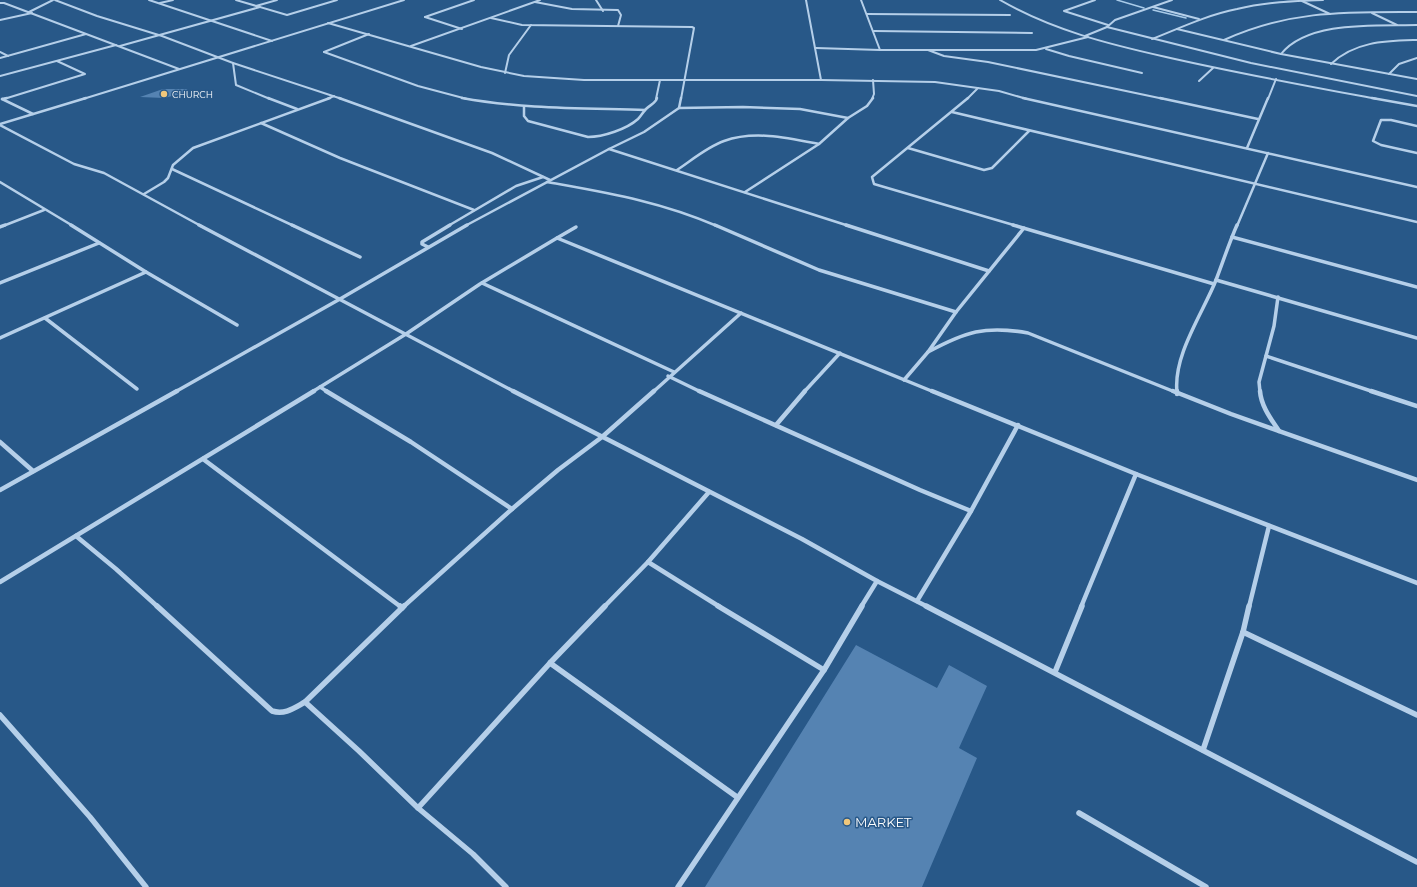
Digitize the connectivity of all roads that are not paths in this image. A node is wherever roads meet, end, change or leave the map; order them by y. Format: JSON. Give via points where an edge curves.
{"nodes":[{"id":1,"x":54,"y":0,"type":"edge"},
{"id":2,"x":149,"y":0,"type":"edge"},
{"id":3,"x":172,"y":0,"type":"edge"},
{"id":4,"x":236,"y":0,"type":"edge"},
{"id":5,"x":277,"y":0,"type":"edge"},
{"id":6,"x":337,"y":0,"type":"edge"},
{"id":7,"x":404,"y":0,"type":"edge"},
{"id":8,"x":474,"y":0,"type":"edge"},
{"id":9,"x":540,"y":0,"type":"edge"},
{"id":10,"x":596,"y":0,"type":"edge"},
{"id":11,"x":806,"y":0,"type":"edge"},
{"id":12,"x":861,"y":0,"type":"edge"},
{"id":13,"x":1000,"y":0,"type":"edge"},
{"id":14,"x":1096,"y":0,"type":"edge"},
{"id":15,"x":1172,"y":0,"type":"edge"},
{"id":16,"x":1323,"y":0,"type":"edge"},
{"id":17,"x":1301,"y":1,"type":"junction"},
{"id":18,"x":535,"y":2,"type":"junction"},
{"id":19,"x":0,"y":3,"type":"edge"},
{"id":20,"x":160,"y":3,"type":"junction"},
{"id":21,"x":256,"y":6,"type":"junction"},
{"id":22,"x":260,"y":7,"type":"junction"},
{"id":23,"x":1153,"y":7,"type":"junction"},
{"id":24,"x":603,"y":11,"type":"junction"},
{"id":25,"x":29,"y":12,"type":"junction"},
{"id":26,"x":1417,"y":12,"type":"edge"},
{"id":27,"x":33,"y":13,"type":"junction"},
{"id":28,"x":1372,"y":13,"type":"junction"},
{"id":29,"x":867,"y":14,"type":"junction"},
{"id":30,"x":1331,"y":14,"type":"junction"},
{"id":31,"x":1010,"y":15,"type":"dead end"},
{"id":32,"x":491,"y":18,"type":"junction"},
{"id":33,"x":0,"y":20,"type":"edge"},
{"id":34,"x":1200,"y":20,"type":"junction"},
{"id":35,"x":213,"y":21,"type":"junction"},
{"id":36,"x":328,"y":23,"type":"junction"},
{"id":37,"x":1417,"y":25,"type":"edge"},
{"id":38,"x":531,"y":26,"type":"junction"},
{"id":39,"x":618,"y":26,"type":"junction"},
{"id":40,"x":1108,"y":26,"type":"junction"},
{"id":41,"x":1399,"y":26,"type":"junction"},
{"id":42,"x":462,"y":29,"type":"junction"},
{"id":43,"x":1177,"y":29,"type":"junction"},
{"id":44,"x":874,"y":31,"type":"junction"},
{"id":45,"x":1032,"y":33,"type":"dead end"},
{"id":46,"x":87,"y":34,"type":"junction"},
{"id":47,"x":369,"y":34,"type":"junction"},
{"id":48,"x":162,"y":36,"type":"junction"},
{"id":49,"x":1085,"y":36,"type":"junction"},
{"id":50,"x":1088,"y":37,"type":"junction"},
{"id":51,"x":1152,"y":39,"type":"junction"},
{"id":52,"x":1417,"y":40,"type":"edge"},
{"id":53,"x":272,"y":41,"type":"junction"},
{"id":54,"x":1223,"y":41,"type":"junction"},
{"id":55,"x":118,"y":46,"type":"junction"},
{"id":56,"x":411,"y":46,"type":"junction"},
{"id":57,"x":816,"y":48,"type":"junction"},
{"id":58,"x":1046,"y":48,"type":"junction"},
{"id":59,"x":880,"y":50,"type":"junction"},
{"id":60,"x":928,"y":50,"type":"junction"},
{"id":61,"x":0,"y":52,"type":"edge"},
{"id":62,"x":1281,"y":54,"type":"junction"},
{"id":63,"x":8,"y":56,"type":"junction"},
{"id":64,"x":219,"y":57,"type":"junction"},
{"id":65,"x":0,"y":58,"type":"edge"},
{"id":66,"x":1417,"y":58,"type":"edge"},
{"id":67,"x":57,"y":61,"type":"junction"},
{"id":68,"x":233,"y":63,"type":"junction"},
{"id":69,"x":1331,"y":64,"type":"junction"},
{"id":70,"x":1213,"y":68,"type":"junction"},
{"id":71,"x":180,"y":69,"type":"junction"},
{"id":72,"x":505,"y":73,"type":"junction"},
{"id":73,"x":1142,"y":73,"type":"dead end"},
{"id":74,"x":1389,"y":74,"type":"junction"},
{"id":75,"x":0,"y":76,"type":"edge"},
{"id":76,"x":1276,"y":79,"type":"junction"},
{"id":77,"x":1417,"y":79,"type":"edge"},
{"id":78,"x":660,"y":80,"type":"junction"},
{"id":79,"x":685,"y":80,"type":"junction"},
{"id":80,"x":821,"y":80,"type":"junction"},
{"id":81,"x":873,"y":80,"type":"junction"},
{"id":82,"x":1199,"y":81,"type":"dead end"},
{"id":83,"x":978,"y":88,"type":"junction"},
{"id":84,"x":334,"y":96,"type":"junction"},
{"id":85,"x":1417,"y":96,"type":"edge"},
{"id":86,"x":1,"y":98,"type":"edge"},
{"id":87,"x":1417,"y":106,"type":"edge"},
{"id":88,"x":524,"y":107,"type":"junction"},
{"id":89,"x":679,"y":108,"type":"junction"},
{"id":90,"x":297,"y":110,"type":"junction"},
{"id":91,"x":645,"y":110,"type":"junction"},
{"id":92,"x":952,"y":112,"type":"junction"},
{"id":93,"x":33,"y":114,"type":"junction"},
{"id":94,"x":848,"y":118,"type":"junction"},
{"id":95,"x":1258,"y":119,"type":"junction"},
{"id":96,"x":261,"y":123,"type":"junction"},
{"id":97,"x":0,"y":125,"type":"edge"},
{"id":98,"x":1417,"y":126,"type":"edge"},
{"id":99,"x":1029,"y":130,"type":"junction"},
{"id":100,"x":819,"y":144,"type":"junction"},
{"id":101,"x":908,"y":148,"type":"junction"},
{"id":102,"x":1247,"y":148,"type":"junction"},
{"id":103,"x":609,"y":149,"type":"junction"},
{"id":104,"x":1268,"y":153,"type":"junction"},
{"id":105,"x":1417,"y":153,"type":"edge"},
{"id":106,"x":172,"y":168,"type":"junction"},
{"id":107,"x":677,"y":170,"type":"junction"},
{"id":108,"x":543,"y":177,"type":"junction"},
{"id":109,"x":549,"y":181,"type":"junction"},
{"id":110,"x":0,"y":182,"type":"edge"},
{"id":111,"x":1254,"y":184,"type":"junction"},
{"id":112,"x":1417,"y":187,"type":"edge"},
{"id":113,"x":746,"y":192,"type":"junction"},
{"id":114,"x":144,"y":194,"type":"junction"},
{"id":115,"x":44,"y":210,"type":"junction"},
{"id":116,"x":474,"y":210,"type":"junction"},
{"id":117,"x":1417,"y":222,"type":"edge"},
{"id":118,"x":0,"y":227,"type":"edge"},
{"id":119,"x":576,"y":227,"type":"dead end"},
{"id":120,"x":1024,"y":228,"type":"junction"},
{"id":121,"x":1232,"y":237,"type":"junction"},
{"id":122,"x":557,"y":238,"type":"junction"},
{"id":123,"x":99,"y":242,"type":"junction"},
{"id":124,"x":428,"y":247,"type":"junction"},
{"id":125,"x":360,"y":257,"type":"dead end"},
{"id":126,"x":989,"y":271,"type":"junction"},
{"id":127,"x":146,"y":272,"type":"junction"},
{"id":128,"x":1215,"y":282,"type":"junction"},
{"id":129,"x":0,"y":283,"type":"edge"},
{"id":130,"x":482,"y":283,"type":"junction"},
{"id":131,"x":1417,"y":287,"type":"edge"},
{"id":132,"x":1278,"y":297,"type":"junction"},
{"id":133,"x":340,"y":299,"type":"junction"},
{"id":134,"x":956,"y":312,"type":"junction"},
{"id":135,"x":741,"y":313,"type":"junction"},
{"id":136,"x":45,"y":318,"type":"junction"},
{"id":137,"x":237,"y":325,"type":"dead end"},
{"id":138,"x":406,"y":334,"type":"junction"},
{"id":139,"x":0,"y":338,"type":"edge"},
{"id":140,"x":1417,"y":338,"type":"edge"},
{"id":141,"x":928,"y":352,"type":"junction"},
{"id":142,"x":840,"y":353,"type":"junction"},
{"id":143,"x":1266,"y":356,"type":"junction"},
{"id":144,"x":674,"y":372,"type":"junction"},
{"id":145,"x":668,"y":376,"type":"junction"},
{"id":146,"x":904,"y":380,"type":"junction"},
{"id":147,"x":320,"y":387,"type":"junction"},
{"id":148,"x":137,"y":389,"type":"dead end"},
{"id":149,"x":1177,"y":394,"type":"junction"},
{"id":150,"x":1417,"y":406,"type":"edge"},
{"id":151,"x":776,"y":425,"type":"junction"},
{"id":152,"x":1018,"y":425,"type":"junction"},
{"id":153,"x":1279,"y":431,"type":"junction"},
{"id":154,"x":602,"y":437,"type":"junction"},
{"id":155,"x":0,"y":442,"type":"edge"},
{"id":156,"x":203,"y":459,"type":"junction"},
{"id":157,"x":33,"y":471,"type":"junction"},
{"id":158,"x":1136,"y":474,"type":"junction"},
{"id":159,"x":1417,"y":480,"type":"edge"},
{"id":160,"x":0,"y":490,"type":"edge"},
{"id":161,"x":709,"y":492,"type":"junction"},
{"id":162,"x":512,"y":509,"type":"junction"},
{"id":163,"x":971,"y":511,"type":"junction"},
{"id":164,"x":1269,"y":526,"type":"junction"},
{"id":165,"x":76,"y":536,"type":"junction"},
{"id":166,"x":648,"y":562,"type":"junction"},
{"id":167,"x":877,"y":581,"type":"junction"},
{"id":168,"x":0,"y":582,"type":"edge"},
{"id":169,"x":1417,"y":583,"type":"edge"},
{"id":170,"x":917,"y":601,"type":"junction"},
{"id":171,"x":402,"y":608,"type":"junction"},
{"id":172,"x":1243,"y":632,"type":"junction"},
{"id":173,"x":550,"y":663,"type":"junction"},
{"id":174,"x":824,"y":670,"type":"junction"},
{"id":175,"x":1055,"y":672,"type":"junction"},
{"id":176,"x":305,"y":702,"type":"junction"},
{"id":177,"x":1417,"y":714,"type":"edge"},
{"id":178,"x":0,"y":716,"type":"edge"},
{"id":179,"x":1204,"y":750,"type":"junction"},
{"id":180,"x":737,"y":797,"type":"junction"},
{"id":181,"x":418,"y":808,"type":"junction"},
{"id":182,"x":1079,"y":812,"type":"dead end"},
{"id":183,"x":1417,"y":862,"type":"edge"},
{"id":184,"x":146,"y":887,"type":"edge"},
{"id":185,"x":506,"y":887,"type":"edge"},
{"id":186,"x":678,"y":887,"type":"edge"},
{"id":187,"x":1206,"y":887,"type":"edge"}],
"edges":[{"from":1,"to":25,"type":"street"},
{"from":1,"to":48,"type":"street"},
{"from":2,"to":20,"type":"street"},
{"from":3,"to":20,"type":"street"},
{"from":4,"to":21,"type":"street"},
{"from":5,"to":21,"type":"street"},
{"from":6,"to":22,"type":"street","via":[[287,15]]},
{"from":7,"to":36,"type":"street"},
{"from":8,"to":42,"type":"street","via":[[425,17]]},
{"from":9,"to":18,"type":"street"},
{"from":10,"to":24,"type":"street"},
{"from":11,"to":57,"type":"street"},
{"from":12,"to":29,"type":"street"},
{"from":13,"to":49,"type":"street","via":[[1032,16]]},
{"from":14,"to":40,"type":"street","via":[[1064,11]]},
{"from":15,"to":23,"type":"street"},
{"from":16,"to":17,"type":"street"},
{"from":17,"to":30,"type":"street"},
{"from":17,"to":34,"type":"street","via":[[1235,9]]},
{"from":18,"to":24,"type":"street","via":[[564,8]]},
{"from":18,"to":32,"type":"street"},
{"from":19,"to":25,"type":"street"},
{"from":20,"to":35,"type":"street"},
{"from":21,"to":22,"type":"street"},
{"from":22,"to":35,"type":"street"},
{"from":23,"to":34,"type":"street"},
{"from":23,"to":40,"type":"street","via":[[1115,20]]},
{"from":24,"to":39,"type":"street","via":[[620,11]]},
{"from":25,"to":27,"type":"street"},
{"from":26,"to":28,"type":"street"},
{"from":27,"to":33,"type":"street"},
{"from":27,"to":46,"type":"street"},
{"from":28,"to":30,"type":"street"},
{"from":28,"to":41,"type":"street"},
{"from":29,"to":31,"type":"street"},
{"from":29,"to":44,"type":"street"},
{"from":30,"to":54,"type":"street","via":[[1279,20]]},
{"from":32,"to":38,"type":"street"},
{"from":32,"to":42,"type":"street"},
{"from":34,"to":43,"type":"street"},
{"from":35,"to":48,"type":"street"},
{"from":35,"to":53,"type":"street"},
{"from":36,"to":47,"type":"street"},
{"from":36,"to":53,"type":"street"},
{"from":37,"to":41,"type":"street"},
{"from":38,"to":39,"type":"street"},
{"from":38,"to":72,"type":"street","via":[[508,55]]},
{"from":39,"to":79,"type":"street","via":[[694,28]]},
{"from":40,"to":49,"type":"street"},
{"from":40,"to":51,"type":"street"},
{"from":41,"to":62,"type":"street","via":[[1324,31],[1294,42]]},
{"from":42,"to":56,"type":"street"},
{"from":43,"to":51,"type":"street"},
{"from":43,"to":54,"type":"street"},
{"from":44,"to":45,"type":"street"},
{"from":44,"to":59,"type":"street"},
{"from":46,"to":55,"type":"street"},
{"from":46,"to":63,"type":"street"},
{"from":47,"to":56,"type":"street"},
{"from":47,"to":88,"type":"street","via":[[324,52],[442,93]]},
{"from":48,"to":55,"type":"street"},
{"from":48,"to":64,"type":"street"},
{"from":49,"to":50,"type":"street"},
{"from":50,"to":58,"type":"street"},
{"from":50,"to":70,"type":"street"},
{"from":51,"to":85,"type":"street","via":[[1251,63]]},
{"from":52,"to":69,"type":"street","via":[[1376,43],[1354,48]]},
{"from":53,"to":64,"type":"street"},
{"from":54,"to":62,"type":"street"},
{"from":55,"to":67,"type":"street"},
{"from":55,"to":71,"type":"street"},
{"from":56,"to":72,"type":"street"},
{"from":57,"to":59,"type":"street"},
{"from":57,"to":80,"type":"street"},
{"from":58,"to":60,"type":"street"},
{"from":58,"to":73,"type":"street","via":[[1084,60]]},
{"from":59,"to":60,"type":"street"},
{"from":60,"to":95,"type":"street","via":[[944,56],[1089,82]]},
{"from":61,"to":63,"type":"street"},
{"from":62,"to":69,"type":"street"},
{"from":63,"to":65,"type":"street"},
{"from":64,"to":68,"type":"street"},
{"from":64,"to":71,"type":"street"},
{"from":66,"to":74,"type":"street","via":[[1399,64]]},
{"from":67,"to":75,"type":"street"},
{"from":67,"to":86,"type":"street","via":[[85,74]]},
{"from":68,"to":84,"type":"street"},
{"from":68,"to":90,"type":"street","via":[[236,85]]},
{"from":69,"to":74,"type":"street"},
{"from":70,"to":76,"type":"street"},
{"from":70,"to":82,"type":"street"},
{"from":71,"to":93,"type":"street"},
{"from":72,"to":78,"type":"street","via":[[555,79]]},
{"from":74,"to":77,"type":"street"},
{"from":76,"to":87,"type":"street"},
{"from":76,"to":95,"type":"street"},
{"from":78,"to":79,"type":"street"},
{"from":78,"to":91,"type":"street","via":[[656,101]]},
{"from":79,"to":80,"type":"street"},
{"from":79,"to":89,"type":"street"},
{"from":80,"to":81,"type":"street"},
{"from":81,"to":83,"type":"street","via":[[935,82]]},
{"from":81,"to":94,"type":"street","via":[[872,100]]},
{"from":83,"to":92,"type":"street"},
{"from":83,"to":102,"type":"street"},
{"from":84,"to":90,"type":"street"},
{"from":84,"to":108,"type":"street","via":[[475,146]]},
{"from":86,"to":93,"type":"street"},
{"from":88,"to":91,"type":"street"},
{"from":88,"to":91,"type":"street","via":[[524,116],[528,121],[593,138],[618,130],[638,119]]},
{"from":89,"to":94,"type":"street","via":[[800,109]]},
{"from":89,"to":103,"type":"street","via":[[656,125]]},
{"from":90,"to":96,"type":"street"},
{"from":92,"to":99,"type":"street"},
{"from":92,"to":101,"type":"street"},
{"from":93,"to":97,"type":"street"},
{"from":94,"to":100,"type":"street"},
{"from":95,"to":102,"type":"street"},
{"from":96,"to":106,"type":"street","via":[[193,148]]},
{"from":96,"to":116,"type":"street","via":[[360,166]]},
{"from":97,"to":114,"type":"street","via":[[74,164],[98,170]]},
{"from":98,"to":105,"type":"street","via":[[1381,120],[1373,142]]},
{"from":99,"to":101,"type":"street","via":[[992,168],[984,170]]},
{"from":99,"to":111,"type":"street"},
{"from":100,"to":107,"type":"street","via":[[786,138],[735,138],[722,142]]},
{"from":100,"to":113,"type":"street"},
{"from":101,"to":120,"type":"street","via":[[872,177],[874,184]]},
{"from":102,"to":104,"type":"street"},
{"from":103,"to":107,"type":"street"},
{"from":103,"to":109,"type":"street"},
{"from":104,"to":111,"type":"street"},
{"from":104,"to":112,"type":"street"},
{"from":106,"to":114,"type":"street","via":[[164,182]]},
{"from":106,"to":125,"type":"street"},
{"from":107,"to":113,"type":"street"},
{"from":108,"to":109,"type":"street"},
{"from":108,"to":116,"type":"street","via":[[523,183]]},
{"from":109,"to":124,"type":"street"},
{"from":109,"to":134,"type":"street","via":[[656,203],[715,224],[805,264],[879,290]]},
{"from":110,"to":115,"type":"street"},
{"from":111,"to":117,"type":"street"},
{"from":111,"to":121,"type":"street"},
{"from":113,"to":126,"type":"street"},
{"from":114,"to":133,"type":"street"},
{"from":115,"to":118,"type":"street"},
{"from":115,"to":123,"type":"street"},
{"from":116,"to":124,"type":"street","via":[[422,242]]},
{"from":119,"to":122,"type":"street"},
{"from":120,"to":126,"type":"street"},
{"from":120,"to":128,"type":"street"},
{"from":121,"to":128,"type":"street"},
{"from":121,"to":131,"type":"street"},
{"from":122,"to":130,"type":"street"},
{"from":122,"to":135,"type":"street"},
{"from":123,"to":127,"type":"street"},
{"from":123,"to":129,"type":"street"},
{"from":124,"to":133,"type":"street"},
{"from":126,"to":134,"type":"street"},
{"from":127,"to":136,"type":"street"},
{"from":127,"to":137,"type":"street"},
{"from":128,"to":132,"type":"street"},
{"from":128,"to":149,"type":"street","via":[[1180,364],[1176,383]]},
{"from":130,"to":138,"type":"street"},
{"from":130,"to":144,"type":"street"},
{"from":132,"to":140,"type":"street"},
{"from":132,"to":143,"type":"street"},
{"from":133,"to":138,"type":"street"},
{"from":133,"to":157,"type":"street"},
{"from":134,"to":141,"type":"street"},
{"from":135,"to":142,"type":"street"},
{"from":135,"to":144,"type":"street"},
{"from":136,"to":139,"type":"street"},
{"from":136,"to":148,"type":"street"},
{"from":138,"to":147,"type":"street"},
{"from":138,"to":154,"type":"street"},
{"from":141,"to":146,"type":"street"},
{"from":141,"to":149,"type":"street","via":[[955,337],[992,328],[1008,328],[1056,343]]},
{"from":142,"to":146,"type":"street"},
{"from":142,"to":151,"type":"street"},
{"from":143,"to":150,"type":"street"},
{"from":143,"to":153,"type":"street","via":[[1259,382],[1260,397]]},
{"from":144,"to":145,"type":"street"},
{"from":145,"to":151,"type":"street","via":[[746,414]]},
{"from":145,"to":154,"type":"street"},
{"from":146,"to":152,"type":"street"},
{"from":147,"to":156,"type":"street"},
{"from":147,"to":162,"type":"street","via":[[411,442]]},
{"from":149,"to":153,"type":"street"},
{"from":151,"to":163,"type":"street"},
{"from":152,"to":158,"type":"street"},
{"from":152,"to":163,"type":"street"},
{"from":153,"to":159,"type":"street"},
{"from":154,"to":161,"type":"street"},
{"from":154,"to":162,"type":"street"},
{"from":155,"to":157,"type":"street"},
{"from":156,"to":165,"type":"street"},
{"from":156,"to":171,"type":"street"},
{"from":157,"to":160,"type":"street"},
{"from":158,"to":164,"type":"street"},
{"from":158,"to":175,"type":"street"},
{"from":161,"to":166,"type":"street"},
{"from":161,"to":167,"type":"street","via":[[802,539]]},
{"from":162,"to":171,"type":"street"},
{"from":163,"to":170,"type":"street"},
{"from":164,"to":169,"type":"street"},
{"from":164,"to":172,"type":"street"},
{"from":165,"to":168,"type":"street"},
{"from":165,"to":176,"type":"street","via":[[116,569],[272,711],[285,713]]},
{"from":166,"to":173,"type":"street"},
{"from":166,"to":174,"type":"street"},
{"from":167,"to":170,"type":"street"},
{"from":167,"to":174,"type":"street"},
{"from":170,"to":175,"type":"street"},
{"from":171,"to":176,"type":"street"},
{"from":172,"to":177,"type":"street"},
{"from":172,"to":179,"type":"street"},
{"from":173,"to":180,"type":"street"},
{"from":173,"to":181,"type":"street"},
{"from":174,"to":180,"type":"street"},
{"from":175,"to":179,"type":"street"},
{"from":176,"to":181,"type":"street"},
{"from":178,"to":184,"type":"street","via":[[90,817]]},
{"from":179,"to":183,"type":"street"},
{"from":180,"to":186,"type":"street"},
{"from":181,"to":185,"type":"street","via":[[473,854]]},
{"from":182,"to":187,"type":"street"}]}
